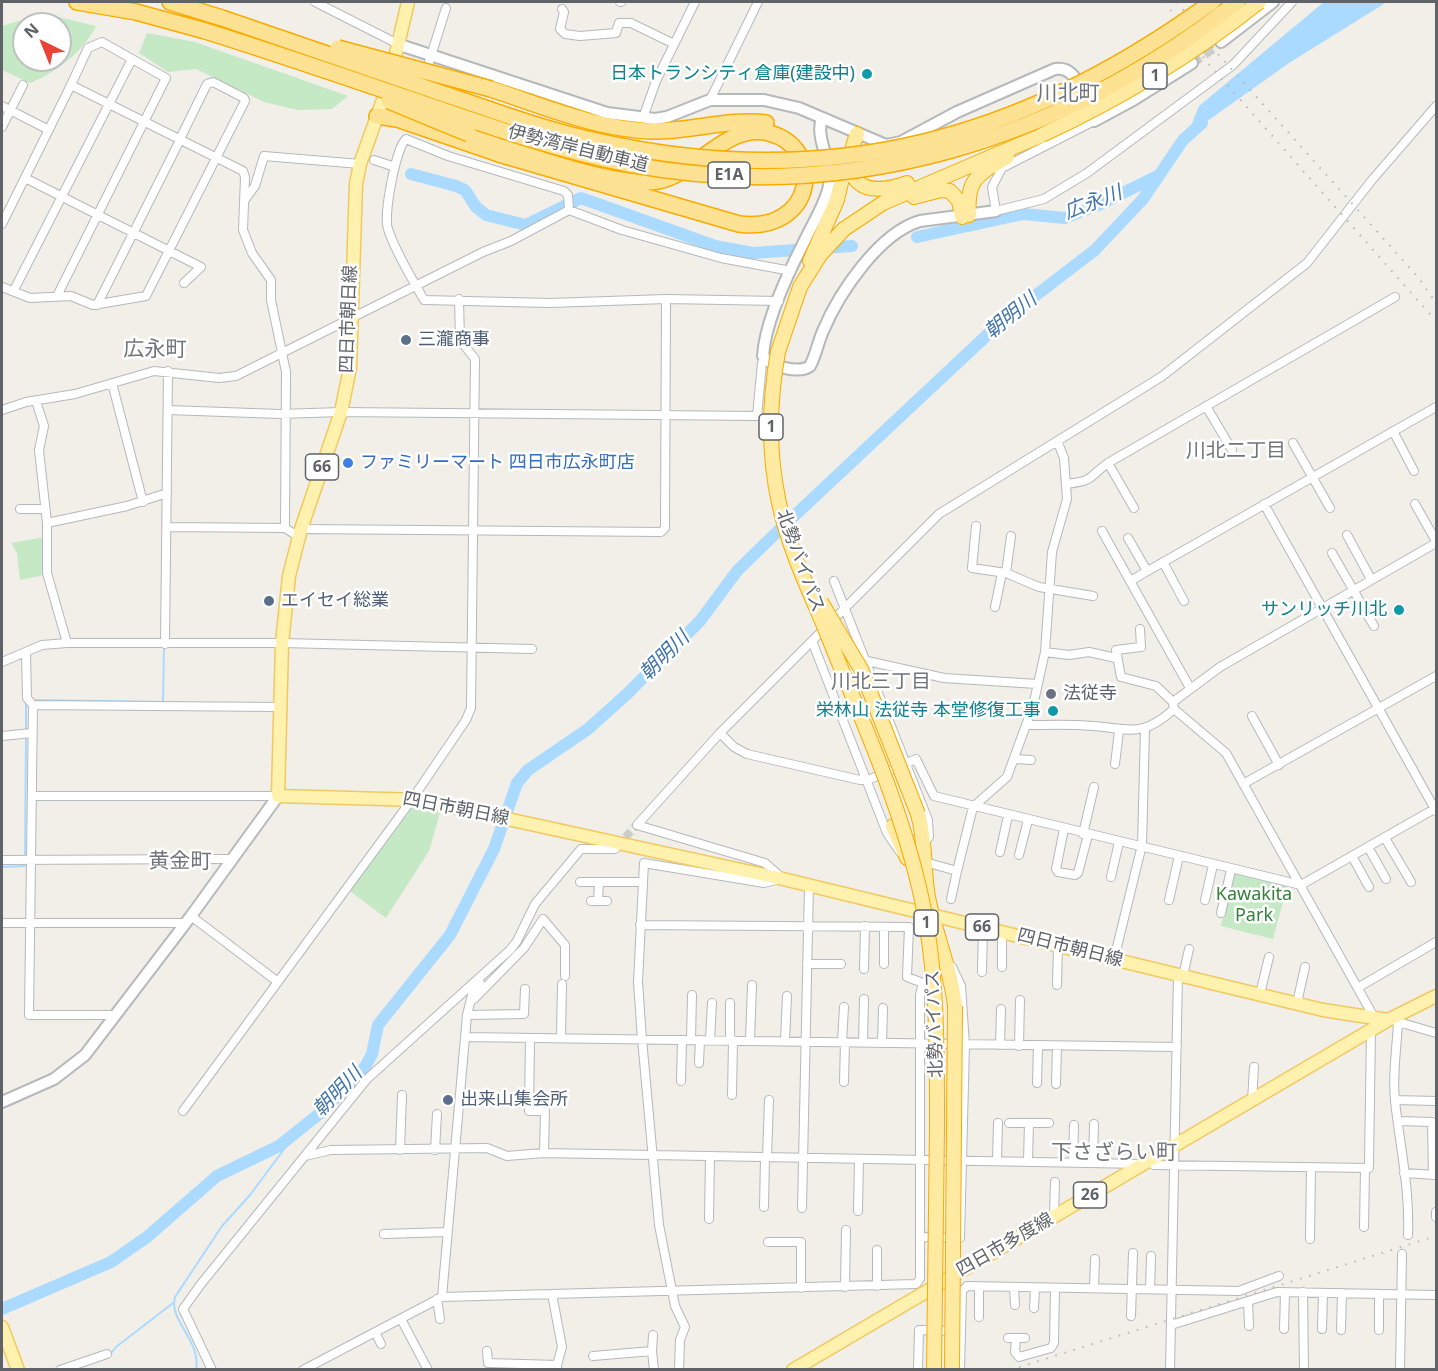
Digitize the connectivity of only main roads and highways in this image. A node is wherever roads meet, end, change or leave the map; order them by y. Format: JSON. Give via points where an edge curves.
{"nodes":[{"id":1,"x":77,"y":2,"type":"edge"},
{"id":2,"x":170,"y":2,"type":"edge"},
{"id":3,"x":408,"y":2,"type":"edge"},
{"id":4,"x":1212,"y":2,"type":"edge"},
{"id":5,"x":1237,"y":2,"type":"edge"},
{"id":6,"x":1259,"y":2,"type":"edge"},
{"id":7,"x":222,"y":18,"type":"junction"},
{"id":8,"x":202,"y":30,"type":"junction"},
{"id":9,"x":377,"y":116,"type":"junction"},
{"id":10,"x":1042,"y":135,"type":"junction"},
{"id":11,"x":1020,"y":144,"type":"junction"},
{"id":12,"x":830,"y":238,"type":"junction"},
{"id":13,"x":816,"y":256,"type":"junction"},
{"id":14,"x":778,"y":502,"type":"junction"},
{"id":15,"x":788,"y":539,"type":"junction"},
{"id":16,"x":927,"y":913,"type":"junction"},
{"id":17,"x":1437,"y":996,"type":"edge"},
{"id":18,"x":1383,"y":1023,"type":"junction"},
{"id":19,"x":3,"y":1335,"type":"edge"},
{"id":20,"x":799,"y":1368,"type":"edge"},
{"id":21,"x":18,"y":1370,"type":"edge"},
{"id":22,"x":925,"y":1370,"type":"edge"},
{"id":23,"x":934,"y":1370,"type":"edge"},
{"id":24,"x":952,"y":1370,"type":"edge"}],
"edges":[{"from":1,"to":8,"type":"highway","name":"伊勢湾岸自動車道","number":"E1A","via":[[136,12]]},
{"from":2,"to":7,"type":"highway","name":"伊勢湾岸自動車道","number":"E1A"},
{"from":3,"to":9,"type":"main road","name":"四日市朝日線","number":"66","via":[[400,45]]},
{"from":4,"to":7,"type":"highway","name":"伊勢湾岸自動車道","number":"E1A","bridge":true,"via":[[1108,70],[1071,90],[988,124],[872,152],[781,161],[672,155],[594,141]]},
{"from":5,"to":8,"type":"highway","name":"伊勢湾岸自動車道","number":"E1A","bridge":true,"via":[[1118,82],[1039,121],[905,162],[782,176],[667,170],[588,155]]},
{"from":6,"to":10,"type":"highway","number":"1","bridge":true,"via":[[1158,74],[1097,110]]},
{"from":7,"to":9,"type":"highway","bridge":true,"via":[[454,78],[608,125],[668,131],[740,123],[772,124],[794,136],[805,149],[812,164],[813,182],[796,218],[781,228],[755,233],[428,142]]},
{"from":8,"to":9,"type":"highway","bridge":true,"via":[[357,87],[431,120],[607,176],[659,181],[727,141],[756,132],[776,135],[792,146],[802,162],[805,183],[794,208],[780,220],[762,226],[739,224]]},
{"from":9,"to":16,"type":"main road","name":"四日市朝日線","number":"66","via":[[360,164],[354,209],[350,368],[341,412],[289,576],[282,643],[278,796],[416,799]]},
{"from":10,"to":11,"type":"highway","number":"1"},
{"from":10,"to":12,"type":"highway","number":"1","via":[[976,177],[968,193],[965,216],[956,196],[941,190],[882,207]]},
{"from":11,"to":12,"type":"highway","number":"1","via":[[883,202]]},
{"from":11,"to":12,"type":"highway","number":"1","via":[[878,190],[862,184],[853,174],[850,160],[857,134],[846,160]]},
{"from":12,"to":13,"type":"highway"},
{"from":12,"to":13,"type":"highway","number":"1"},
{"from":13,"to":14,"type":"highway","name":"北勢バイパス","number":"1","bridge":true,"via":[[778,352],[772,387]]},
{"from":14,"to":15,"type":"highway","name":"北勢バイパス","number":"1","bridge":true},
{"from":14,"to":16,"type":"highway","number":"1","bridge":true,"via":[[798,579]]},
{"from":15,"to":16,"type":"highway","number":"1","bridge":true,"via":[[861,669],[918,814],[925,842]]},
{"from":15,"to":23,"type":"highway","name":"北勢バイパス","number":"1","bridge":true,"via":[[897,810],[920,888],[933,969],[937,1052]]},
{"from":16,"to":18,"type":"main road","name":"四日市朝日線","number":"66"},
{"from":16,"to":22,"type":"highway","number":"1"},
{"from":16,"to":24,"type":"highway","number":"1","bridge":true,"via":[[951,980],[955,1006]]},
{"from":17,"to":18,"type":"main road","name":"四日市多度線","number":"26"},
{"from":18,"to":20,"type":"main road","name":"四日市多度線","number":"26","via":[[1149,1165],[1054,1216]]},
{"from":19,"to":21,"type":"main road"}]}
